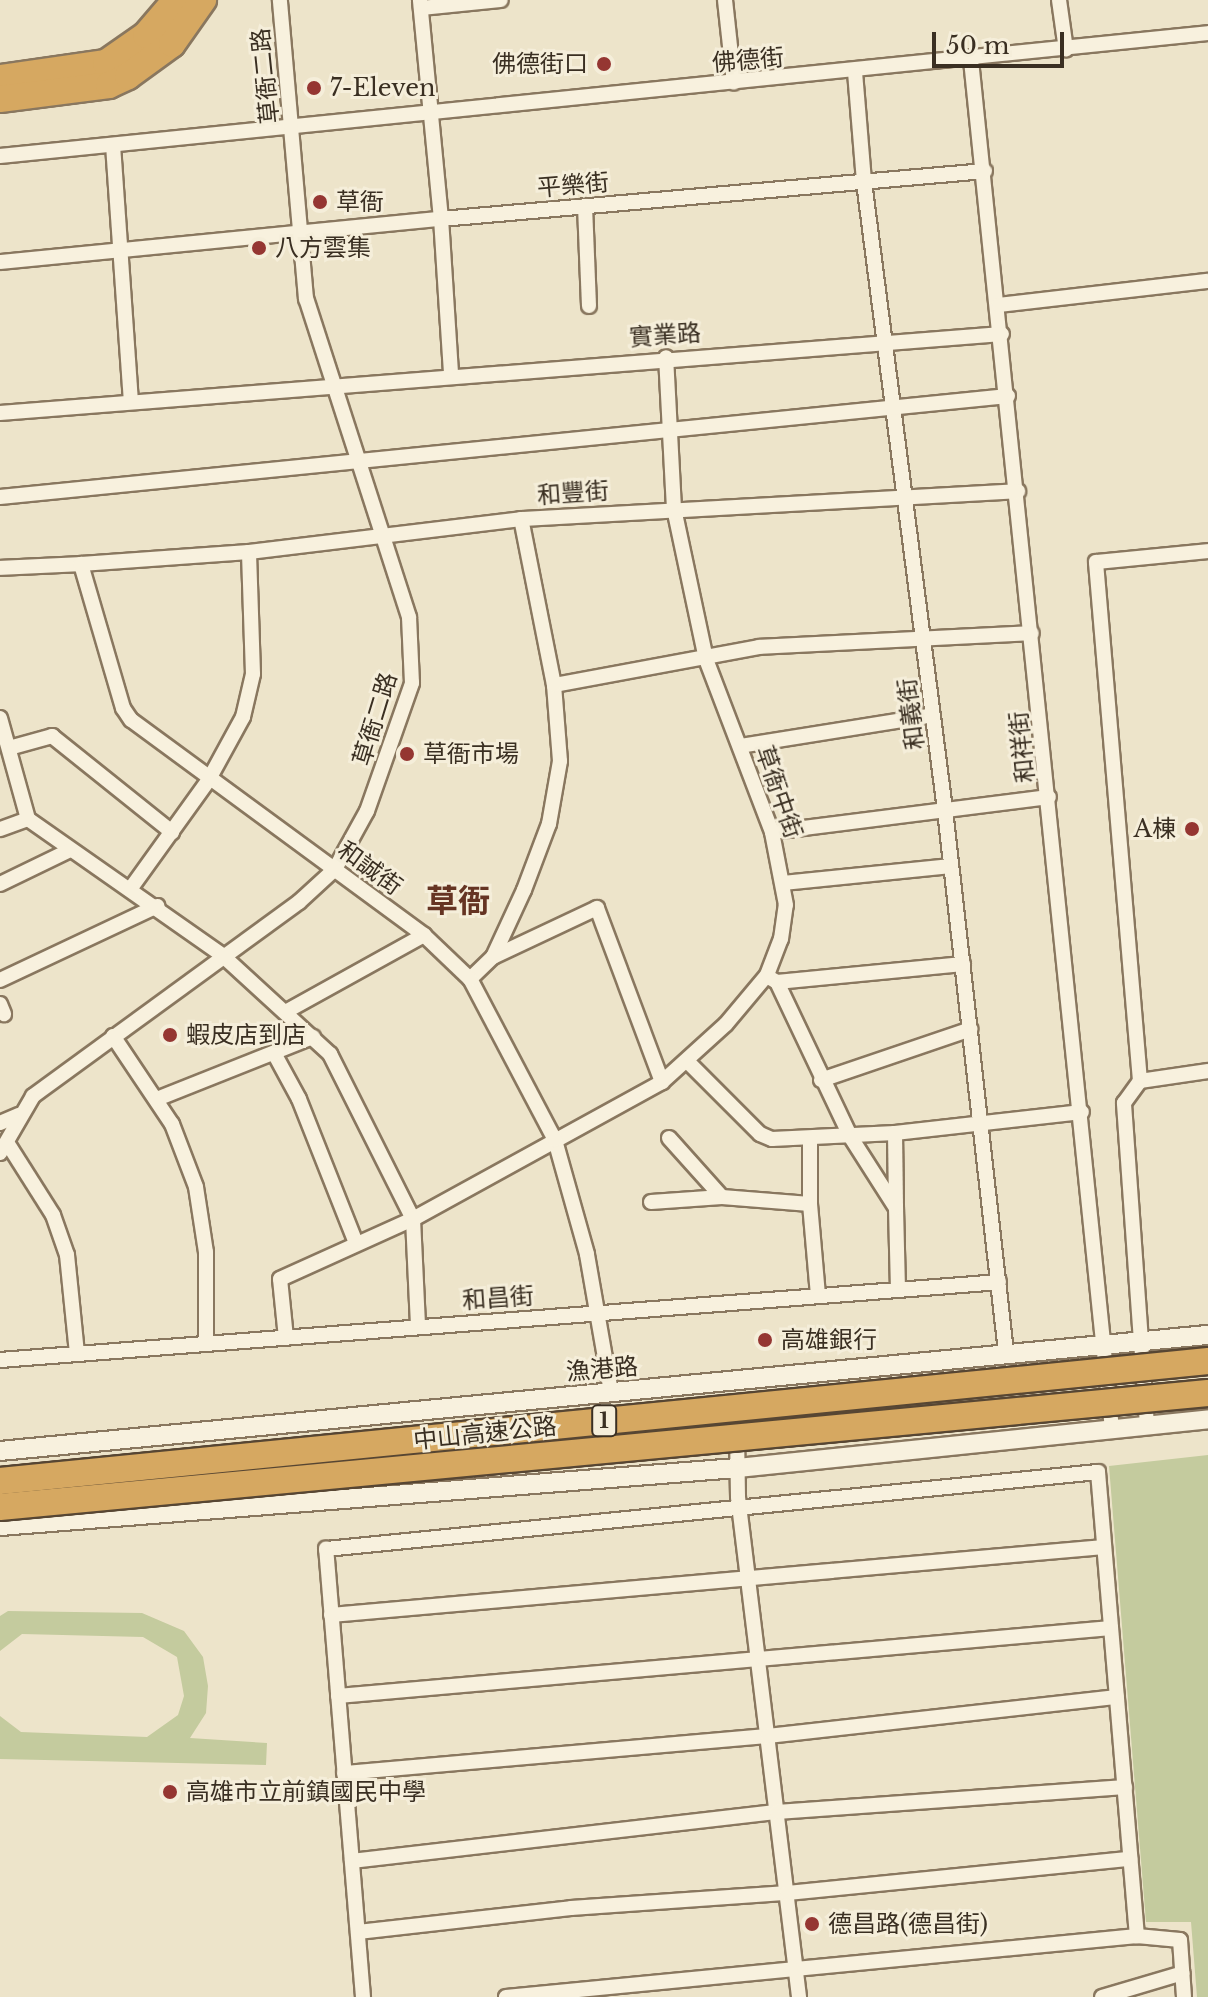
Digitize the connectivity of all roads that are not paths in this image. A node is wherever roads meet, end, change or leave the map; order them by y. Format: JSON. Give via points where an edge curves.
{"nodes":[{"id":1,"x":176,"y":0,"type":"edge"},
{"id":2,"x":203,"y":0,"type":"edge"},
{"id":3,"x":280,"y":0,"type":"edge"},
{"id":4,"x":501,"y":0,"type":"edge"},
{"id":5,"x":725,"y":0,"type":"edge"},
{"id":6,"x":1059,"y":0,"type":"edge"},
{"id":7,"x":421,"y":4,"type":"edge"},
{"id":8,"x":1208,"y":33,"type":"edge"},
{"id":9,"x":1066,"y":50,"type":"junction"},
{"id":10,"x":971,"y":60,"type":"junction"},
{"id":11,"x":855,"y":72,"type":"junction"},
{"id":12,"x":0,"y":78,"type":"edge"},
{"id":13,"x":734,"y":83,"type":"junction"},
{"id":14,"x":0,"y":99,"type":"edge"},
{"id":15,"x":432,"y":114,"type":"junction"},
{"id":16,"x":292,"y":127,"type":"junction"},
{"id":17,"x":113,"y":145,"type":"junction"},
{"id":18,"x":0,"y":156,"type":"edge"},
{"id":19,"x":985,"y":171,"type":"junction"},
{"id":20,"x":864,"y":182,"type":"junction"},
{"id":21,"x":585,"y":206,"type":"junction"},
{"id":22,"x":441,"y":219,"type":"junction"},
{"id":23,"x":301,"y":233,"type":"junction"},
{"id":24,"x":121,"y":250,"type":"junction"},
{"id":25,"x":0,"y":262,"type":"edge"},
{"id":26,"x":1208,"y":281,"type":"edge"},
{"id":27,"x":999,"y":305,"type":"junction"},
{"id":28,"x":589,"y":306,"type":"dead end"},
{"id":29,"x":1002,"y":334,"type":"junction"},
{"id":30,"x":886,"y":342,"type":"junction"},
{"id":31,"x":666,"y":357,"type":"junction"},
{"id":32,"x":451,"y":373,"type":"junction"},
{"id":33,"x":332,"y":384,"type":"junction"},
{"id":34,"x":1008,"y":396,"type":"junction"},
{"id":35,"x":131,"y":400,"type":"junction"},
{"id":36,"x":895,"y":407,"type":"junction"},
{"id":37,"x":0,"y":413,"type":"edge"},
{"id":38,"x":667,"y":428,"type":"junction"},
{"id":39,"x":360,"y":463,"type":"junction"},
{"id":40,"x":1018,"y":491,"type":"junction"},
{"id":41,"x":906,"y":496,"type":"junction"},
{"id":42,"x":0,"y":497,"type":"edge"},
{"id":43,"x":674,"y":509,"type":"junction"},
{"id":44,"x":521,"y":519,"type":"junction"},
{"id":45,"x":384,"y":534,"type":"junction"},
{"id":46,"x":1208,"y":551,"type":"edge"},
{"id":47,"x":249,"y":552,"type":"junction"},
{"id":48,"x":81,"y":564,"type":"junction"},
{"id":49,"x":0,"y":568,"type":"edge"},
{"id":50,"x":1032,"y":633,"type":"junction"},
{"id":51,"x":924,"y":638,"type":"junction"},
{"id":52,"x":706,"y":659,"type":"junction"},
{"id":53,"x":554,"y":685,"type":"junction"},
{"id":54,"x":933,"y":715,"type":"junction"},
{"id":55,"x":0,"y":718,"type":"edge"},
{"id":56,"x":740,"y":746,"type":"junction"},
{"id":57,"x":9,"y":748,"type":"junction"},
{"id":58,"x":208,"y":781,"type":"junction"},
{"id":59,"x":1049,"y":797,"type":"junction"},
{"id":60,"x":945,"y":810,"type":"junction"},
{"id":61,"x":28,"y":819,"type":"junction"},
{"id":62,"x":0,"y":829,"type":"edge"},
{"id":63,"x":172,"y":832,"type":"junction"},
{"id":64,"x":772,"y":832,"type":"junction"},
{"id":65,"x":70,"y":850,"type":"junction"},
{"id":66,"x":951,"y":866,"type":"junction"},
{"id":67,"x":335,"y":869,"type":"junction"},
{"id":68,"x":783,"y":883,"type":"junction"},
{"id":69,"x":0,"y":884,"type":"edge"},
{"id":70,"x":131,"y":888,"type":"junction"},
{"id":71,"x":157,"y":906,"type":"junction"},
{"id":72,"x":424,"y":935,"type":"junction"},
{"id":73,"x":222,"y":955,"type":"junction"},
{"id":74,"x":493,"y":957,"type":"junction"},
{"id":75,"x":963,"y":964,"type":"junction"},
{"id":76,"x":470,"y":979,"type":"junction"},
{"id":77,"x":772,"y":979,"type":"junction"},
{"id":78,"x":0,"y":980,"type":"edge"},
{"id":79,"x":287,"y":1011,"type":"junction"},
{"id":80,"x":971,"y":1029,"type":"junction"},
{"id":81,"x":113,"y":1036,"type":"junction"},
{"id":82,"x":313,"y":1037,"type":"junction"},
{"id":83,"x":274,"y":1053,"type":"junction"},
{"id":84,"x":687,"y":1061,"type":"junction"},
{"id":85,"x":1208,"y":1071,"type":"edge"},
{"id":86,"x":821,"y":1080,"type":"junction"},
{"id":87,"x":1140,"y":1081,"type":"junction"},
{"id":88,"x":662,"y":1082,"type":"junction"},
{"id":89,"x":157,"y":1099,"type":"junction"},
{"id":90,"x":1082,"y":1112,"type":"junction"},
{"id":91,"x":19,"y":1115,"type":"junction"},
{"id":92,"x":0,"y":1123,"type":"edge"},
{"id":93,"x":981,"y":1124,"type":"junction"},
{"id":94,"x":895,"y":1133,"type":"junction"},
{"id":95,"x":850,"y":1136,"type":"junction"},
{"id":96,"x":669,"y":1138,"type":"dead end"},
{"id":97,"x":810,"y":1139,"type":"junction"},
{"id":98,"x":555,"y":1140,"type":"junction"},
{"id":99,"x":4,"y":1148,"type":"edge"},
{"id":100,"x":722,"y":1197,"type":"junction"},
{"id":101,"x":651,"y":1202,"type":"dead end"},
{"id":102,"x":810,"y":1204,"type":"junction"},
{"id":103,"x":896,"y":1208,"type":"junction"},
{"id":104,"x":413,"y":1219,"type":"junction"},
{"id":105,"x":356,"y":1243,"type":"junction"},
{"id":106,"x":999,"y":1282,"type":"junction"},
{"id":107,"x":898,"y":1290,"type":"junction"},
{"id":108,"x":818,"y":1296,"type":"junction"},
{"id":109,"x":597,"y":1313,"type":"junction"},
{"id":110,"x":418,"y":1326,"type":"junction"},
{"id":111,"x":1208,"y":1335,"type":"edge"},
{"id":112,"x":286,"y":1338,"type":"junction"},
{"id":113,"x":1140,"y":1341,"type":"junction"},
{"id":114,"x":206,"y":1343,"type":"junction"},
{"id":115,"x":1106,"y":1345,"type":"junction"},
{"id":116,"x":1006,"y":1352,"type":"junction"},
{"id":117,"x":77,"y":1353,"type":"junction"},
{"id":118,"x":0,"y":1360,"type":"edge"},
{"id":119,"x":1208,"y":1361,"type":"edge"},
{"id":120,"x":737,"y":1381,"type":"junction"},
{"id":121,"x":611,"y":1392,"type":"junction"},
{"id":122,"x":1208,"y":1393,"type":"edge"},
{"id":123,"x":1208,"y":1419,"type":"edge"},
{"id":124,"x":1147,"y":1425,"type":"junction"},
{"id":125,"x":1112,"y":1429,"type":"junction"},
{"id":126,"x":0,"y":1451,"type":"edge"},
{"id":127,"x":737,"y":1468,"type":"junction"},
{"id":128,"x":0,"y":1481,"type":"edge"},
{"id":129,"x":0,"y":1507,"type":"edge"},
{"id":130,"x":740,"y":1510,"type":"junction"},
{"id":131,"x":0,"y":1526,"type":"edge"},
{"id":132,"x":1104,"y":1547,"type":"junction"},
{"id":133,"x":748,"y":1578,"type":"junction"},
{"id":134,"x":331,"y":1615,"type":"junction"},
{"id":135,"x":1111,"y":1628,"type":"junction"},
{"id":136,"x":758,"y":1659,"type":"junction"},
{"id":137,"x":338,"y":1696,"type":"junction"},
{"id":138,"x":1117,"y":1697,"type":"junction"},
{"id":139,"x":768,"y":1736,"type":"junction"},
{"id":140,"x":344,"y":1773,"type":"junction"},
{"id":141,"x":1125,"y":1787,"type":"junction"},
{"id":142,"x":777,"y":1812,"type":"junction"},
{"id":143,"x":1130,"y":1859,"type":"junction"},
{"id":144,"x":352,"y":1861,"type":"junction"},
{"id":145,"x":787,"y":1893,"type":"junction"},
{"id":146,"x":358,"y":1932,"type":"junction"},
{"id":147,"x":1137,"y":1936,"type":"junction"},
{"id":148,"x":796,"y":1967,"type":"junction"},
{"id":149,"x":1183,"y":1973,"type":"junction"},
{"id":150,"x":553,"y":1995,"type":"edge"},
{"id":151,"x":363,"y":1997,"type":"edge"},
{"id":152,"x":506,"y":1997,"type":"edge"},
{"id":153,"x":799,"y":1997,"type":"edge"},
{"id":154,"x":1102,"y":1997,"type":"edge"},
{"id":155,"x":1184,"y":1997,"type":"edge"}],
"edges":[{"from":1,"to":12,"type":"highway","via":[[146,35],[106,63]]},
{"from":2,"to":14,"type":"highway","via":[[166,50],[128,76],[109,85]]},
{"from":3,"to":16,"type":"street","name":"草衙二路"},
{"from":4,"to":7,"type":"street"},
{"from":5,"to":13,"type":"street"},
{"from":6,"to":9,"type":"street"},
{"from":7,"to":15,"type":"street"},
{"from":8,"to":9,"type":"street","name":"佛德街"},
{"from":9,"to":10,"type":"street","name":"佛德街"},
{"from":10,"to":11,"type":"street","name":"佛德街"},
{"from":10,"to":19,"type":"street","name":"和祥街"},
{"from":11,"to":13,"type":"street","name":"佛德街"},
{"from":11,"to":20,"type":"street","name":"和義街"},
{"from":13,"to":15,"type":"street","name":"佛德街"},
{"from":15,"to":16,"type":"street","name":"佛德街"},
{"from":15,"to":22,"type":"street"},
{"from":16,"to":17,"type":"street","name":"佛德街"},
{"from":16,"to":23,"type":"street","name":"草衙二路"},
{"from":17,"to":18,"type":"street","name":"佛德街"},
{"from":17,"to":24,"type":"street"},
{"from":19,"to":20,"type":"street","name":"平樂街"},
{"from":19,"to":27,"type":"street","name":"和祥街"},
{"from":20,"to":21,"type":"street","name":"平樂街"},
{"from":20,"to":30,"type":"street","name":"和義街"},
{"from":21,"to":22,"type":"street","name":"平樂街"},
{"from":21,"to":28,"type":"street"},
{"from":22,"to":23,"type":"street","name":"平樂街"},
{"from":22,"to":32,"type":"street"},
{"from":23,"to":24,"type":"street","name":"平樂街"},
{"from":23,"to":33,"type":"street","name":"草衙二路","via":[[306,299]]},
{"from":24,"to":25,"type":"street","name":"平樂街"},
{"from":24,"to":35,"type":"street"},
{"from":26,"to":27,"type":"street"},
{"from":27,"to":29,"type":"street","name":"和祥街"},
{"from":29,"to":30,"type":"street","name":"實業路"},
{"from":29,"to":34,"type":"street","name":"和祥街"},
{"from":30,"to":31,"type":"street","name":"實業路"},
{"from":30,"to":36,"type":"street","name":"和義街"},
{"from":31,"to":32,"type":"street","name":"實業路"},
{"from":31,"to":38,"type":"street","name":"草衙中街"},
{"from":32,"to":33,"type":"street","name":"實業路"},
{"from":33,"to":35,"type":"street","name":"實業路"},
{"from":33,"to":39,"type":"street","name":"草衙二路"},
{"from":34,"to":36,"type":"street"},
{"from":34,"to":40,"type":"street","name":"和祥街"},
{"from":35,"to":37,"type":"street","name":"實業路"},
{"from":36,"to":38,"type":"street"},
{"from":36,"to":41,"type":"street","name":"和義街"},
{"from":38,"to":39,"type":"street"},
{"from":38,"to":43,"type":"street","name":"草衙中街"},
{"from":39,"to":42,"type":"street"},
{"from":39,"to":45,"type":"street","name":"草衙二路"},
{"from":40,"to":41,"type":"street","name":"和豐街"},
{"from":40,"to":50,"type":"street","name":"和祥街"},
{"from":41,"to":43,"type":"street","name":"和豐街"},
{"from":41,"to":51,"type":"street","name":"和義街"},
{"from":43,"to":44,"type":"street","name":"和豐街"},
{"from":43,"to":52,"type":"street","name":"草衙中街"},
{"from":44,"to":45,"type":"street"},
{"from":44,"to":53,"type":"street","name":"和豐街"},
{"from":45,"to":47,"type":"street"},
{"from":45,"to":67,"type":"street","name":"草衙二路","via":[[409,617],[412,683],[367,811]]},
{"from":46,"to":87,"type":"street","via":[[1096,562]]},
{"from":47,"to":48,"type":"street"},
{"from":47,"to":58,"type":"street","via":[[253,674],[243,717]]},
{"from":48,"to":49,"type":"street"},
{"from":48,"to":58,"type":"street","name":"和誠街","via":[[123,708]]},
{"from":50,"to":51,"type":"street"},
{"from":50,"to":59,"type":"street","name":"和祥街"},
{"from":51,"to":52,"type":"street","via":[[759,647]]},
{"from":51,"to":54,"type":"street","name":"和義街"},
{"from":52,"to":53,"type":"street"},
{"from":52,"to":56,"type":"street","name":"草衙中街"},
{"from":53,"to":74,"type":"street","name":"和豐街","via":[[560,761],[549,824]]},
{"from":54,"to":56,"type":"street"},
{"from":54,"to":60,"type":"street","name":"和義街"},
{"from":55,"to":57,"type":"street"},
{"from":56,"to":64,"type":"street","name":"草衙中街"},
{"from":57,"to":61,"type":"street"},
{"from":57,"to":63,"type":"street","via":[[52,736]]},
{"from":58,"to":63,"type":"street"},
{"from":58,"to":67,"type":"street","name":"和誠街"},
{"from":59,"to":60,"type":"street"},
{"from":59,"to":90,"type":"street","name":"和祥街"},
{"from":60,"to":64,"type":"street"},
{"from":60,"to":66,"type":"street","name":"和義街"},
{"from":61,"to":62,"type":"street"},
{"from":61,"to":65,"type":"street"},
{"from":63,"to":70,"type":"street"},
{"from":64,"to":68,"type":"street","name":"草衙中街"},
{"from":65,"to":69,"type":"street"},
{"from":65,"to":70,"type":"street"},
{"from":66,"to":68,"type":"street"},
{"from":66,"to":75,"type":"street","name":"和義街"},
{"from":67,"to":72,"type":"street","name":"和誠街"},
{"from":67,"to":73,"type":"street","name":"草衙二路","via":[[308,895]]},
{"from":68,"to":77,"type":"street","name":"草衙中街","via":[[786,905]]},
{"from":70,"to":71,"type":"street"},
{"from":71,"to":73,"type":"street"},
{"from":71,"to":78,"type":"street"},
{"from":72,"to":76,"type":"street","name":"和誠街"},
{"from":72,"to":79,"type":"street"},
{"from":73,"to":79,"type":"street"},
{"from":73,"to":81,"type":"street","name":"草衙二路"},
{"from":74,"to":76,"type":"street","name":"和豐街"},
{"from":74,"to":88,"type":"street","via":[[597,908]]},
{"from":75,"to":77,"type":"street"},
{"from":75,"to":80,"type":"street","name":"和義街"},
{"from":76,"to":98,"type":"street","name":"和誠街"},
{"from":77,"to":84,"type":"street","name":"草衙中街"},
{"from":77,"to":86,"type":"street"},
{"from":79,"to":82,"type":"street"},
{"from":80,"to":86,"type":"street"},
{"from":80,"to":93,"type":"street","name":"和義街"},
{"from":81,"to":89,"type":"street"},
{"from":81,"to":91,"type":"street","name":"草衙二路","via":[[33,1096]]},
{"from":82,"to":83,"type":"street"},
{"from":82,"to":104,"type":"street","via":[[330,1054]]},
{"from":83,"to":89,"type":"street"},
{"from":83,"to":105,"type":"street","via":[[299,1099]]},
{"from":84,"to":88,"type":"street","name":"草衙中街"},
{"from":84,"to":97,"type":"street","via":[[760,1134]]},
{"from":85,"to":87,"type":"street"},
{"from":86,"to":95,"type":"street"},
{"from":87,"to":113,"type":"street","via":[[1124,1103],[1123,1116]]},
{"from":88,"to":98,"type":"street","name":"草衙中街"},
{"from":89,"to":114,"type":"street","via":[[196,1187],[206,1252]]},
{"from":90,"to":93,"type":"street"},
{"from":90,"to":115,"type":"street","name":"和祥街"},
{"from":91,"to":92,"type":"street"},
{"from":91,"to":99,"type":"street","name":"草衙二路"},
{"from":93,"to":94,"type":"street"},
{"from":93,"to":106,"type":"street","name":"和義街"},
{"from":94,"to":95,"type":"street"},
{"from":94,"to":103,"type":"street"},
{"from":95,"to":97,"type":"street"},
{"from":95,"to":103,"type":"street"},
{"from":96,"to":100,"type":"street"},
{"from":97,"to":102,"type":"street"},
{"from":98,"to":104,"type":"street","name":"草衙中街"},
{"from":98,"to":109,"type":"street","name":"和誠街","via":[[587,1254]]},
{"from":99,"to":117,"type":"street","via":[[53,1215],[67,1255]]},
{"from":100,"to":101,"type":"street"},
{"from":100,"to":102,"type":"street"},
{"from":102,"to":108,"type":"street"},
{"from":103,"to":107,"type":"street"},
{"from":104,"to":105,"type":"street","name":"草衙中街"},
{"from":104,"to":110,"type":"street"},
{"from":105,"to":112,"type":"street","name":"草衙中街","via":[[280,1279]]},
{"from":106,"to":107,"type":"street","name":"和昌街"},
{"from":106,"to":116,"type":"street","name":"和義街"},
{"from":107,"to":108,"type":"street","name":"和昌街"},
{"from":108,"to":109,"type":"street","name":"和昌街"},
{"from":109,"to":110,"type":"street","name":"和昌街"},
{"from":109,"to":121,"type":"street","name":"和誠街"},
{"from":110,"to":112,"type":"street","name":"和昌街"},
{"from":111,"to":113,"type":"street","name":"漁港路"},
{"from":112,"to":114,"type":"street","name":"和昌街"},
{"from":113,"to":115,"type":"street","name":"漁港路"},
{"from":113,"to":124,"type":"street"},
{"from":114,"to":117,"type":"street","name":"和昌街"},
{"from":115,"to":116,"type":"street","name":"漁港路"},
{"from":115,"to":125,"type":"street","name":"和祥街"},
{"from":116,"to":120,"type":"street","name":"漁港路"},
{"from":117,"to":118,"type":"street","name":"和昌街"},
{"from":119,"to":128,"type":"highway","name":"中山高速公路","number":"1","bridge":true},
{"from":120,"to":121,"type":"street","name":"漁港路"},
{"from":120,"to":127,"type":"street"},
{"from":121,"to":126,"type":"street","name":"漁港路"},
{"from":122,"to":129,"type":"highway","name":"中山高速公路","number":"1","bridge":true},
{"from":123,"to":124,"type":"street"},
{"from":124,"to":125,"type":"street"},
{"from":125,"to":127,"type":"street"},
{"from":127,"to":130,"type":"street"},
{"from":127,"to":131,"type":"street"},
{"from":130,"to":132,"type":"street","via":[[1098,1472]]},
{"from":130,"to":133,"type":"street"},
{"from":130,"to":134,"type":"street","via":[[326,1549]]},
{"from":132,"to":133,"type":"street"},
{"from":132,"to":135,"type":"street"},
{"from":133,"to":134,"type":"street"},
{"from":133,"to":136,"type":"street"},
{"from":134,"to":137,"type":"street"},
{"from":135,"to":136,"type":"street"},
{"from":135,"to":138,"type":"street"},
{"from":136,"to":137,"type":"street"},
{"from":136,"to":139,"type":"street"},
{"from":137,"to":140,"type":"street"},
{"from":138,"to":139,"type":"street"},
{"from":138,"to":141,"type":"street"},
{"from":139,"to":140,"type":"street"},
{"from":139,"to":142,"type":"street"},
{"from":140,"to":144,"type":"street"},
{"from":141,"to":142,"type":"street"},
{"from":141,"to":143,"type":"street"},
{"from":142,"to":144,"type":"street"},
{"from":142,"to":145,"type":"street"},
{"from":143,"to":145,"type":"street"},
{"from":143,"to":147,"type":"street"},
{"from":144,"to":146,"type":"street"},
{"from":145,"to":146,"type":"street","via":[[571,1908]]},
{"from":145,"to":148,"type":"street"},
{"from":146,"to":151,"type":"street"},
{"from":147,"to":148,"type":"street"},
{"from":147,"to":149,"type":"street","via":[[1180,1940]]},
{"from":148,"to":150,"type":"street"},
{"from":148,"to":153,"type":"street"},
{"from":149,"to":154,"type":"street"},
{"from":149,"to":155,"type":"street"},
{"from":150,"to":152,"type":"street"}]}
